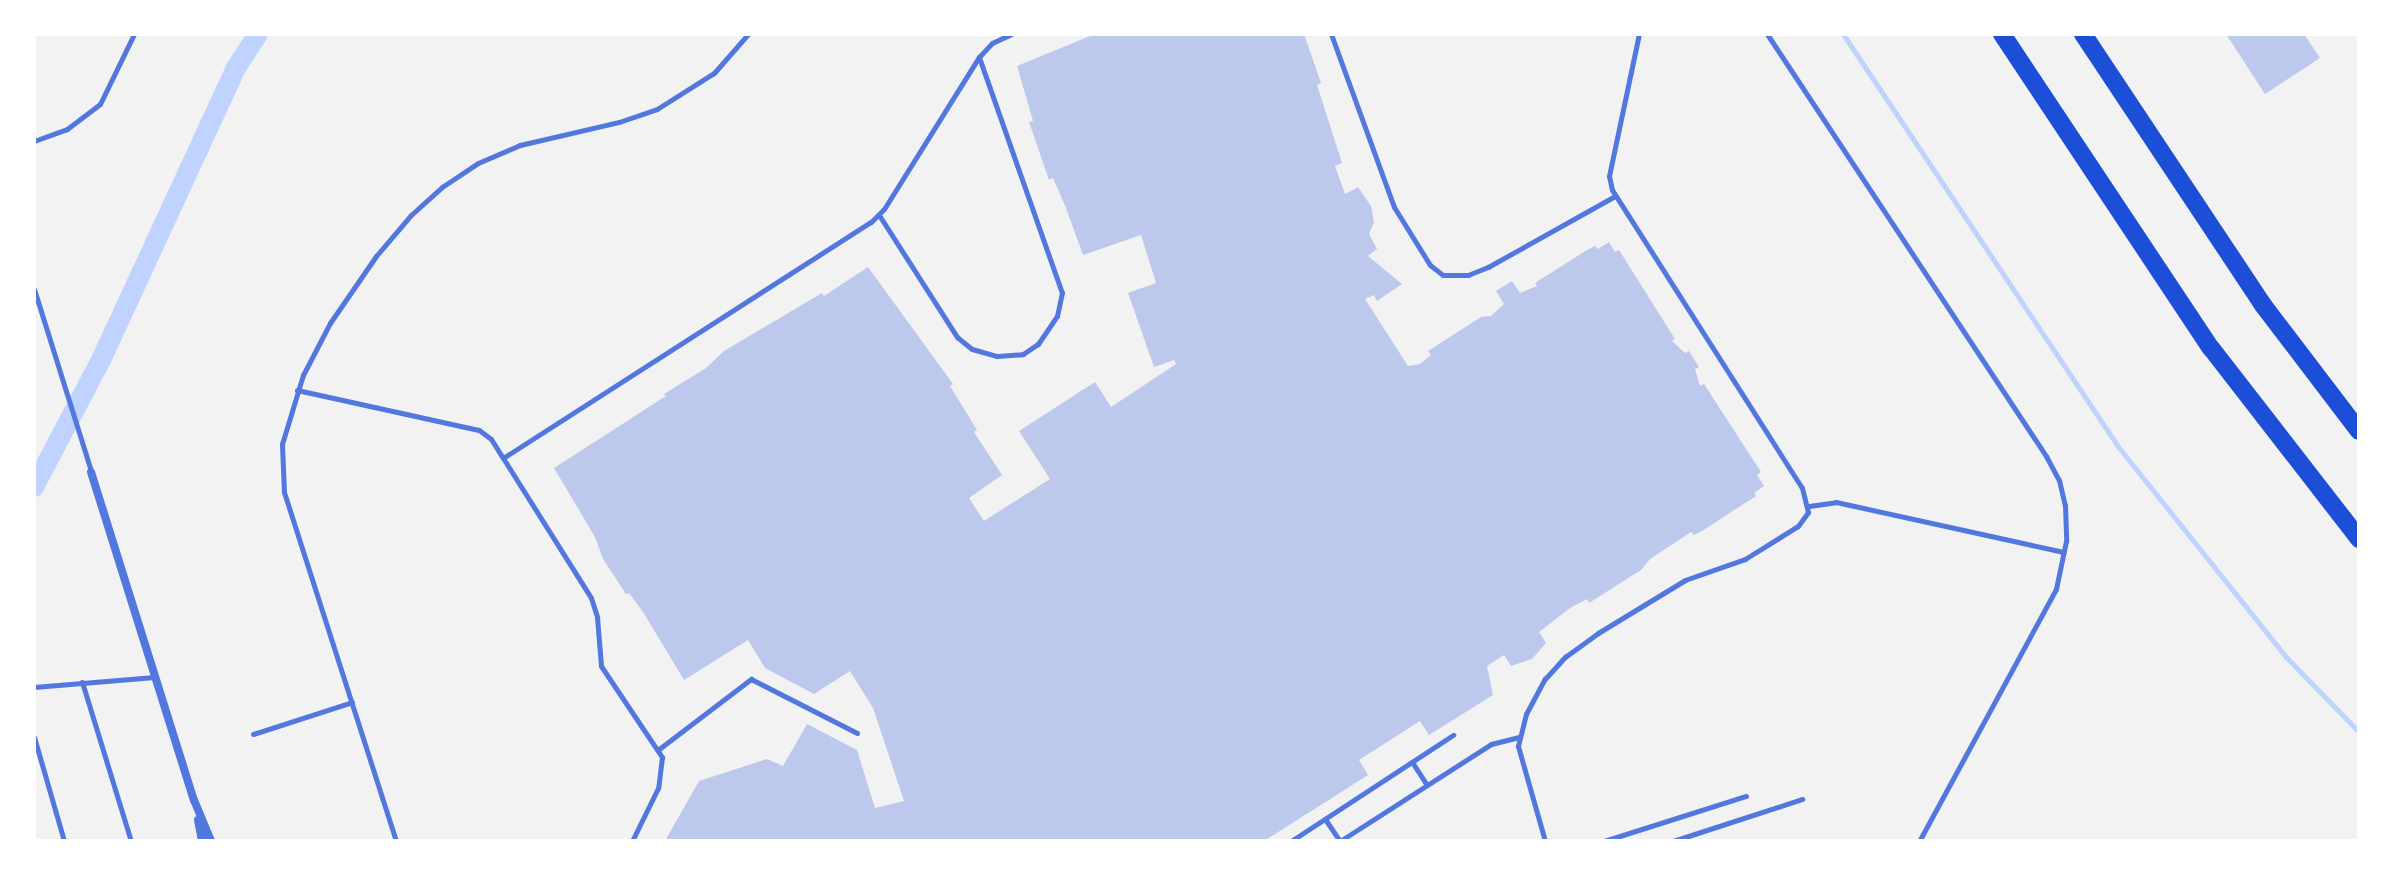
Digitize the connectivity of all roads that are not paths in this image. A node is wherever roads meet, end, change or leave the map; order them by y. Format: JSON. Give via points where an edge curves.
{"nodes":[{"id":1,"x":134,"y":34,"type":"edge"},
{"id":2,"x":748,"y":34,"type":"edge"},
{"id":3,"x":1011,"y":34,"type":"edge"},
{"id":4,"x":1331,"y":34,"type":"edge"},
{"id":5,"x":1639,"y":34,"type":"edge"},
{"id":6,"x":1767,"y":34,"type":"edge"},
{"id":7,"x":2002,"y":34,"type":"edge"},
{"id":8,"x":2083,"y":34,"type":"edge"},
{"id":9,"x":979,"y":57,"type":"junction"},
{"id":10,"x":34,"y":141,"type":"edge"},
{"id":11,"x":1615,"y":196,"type":"junction"},
{"id":12,"x":879,"y":215,"type":"junction"},
{"id":13,"x":34,"y":292,"type":"edge"},
{"id":14,"x":297,"y":390,"type":"junction"},
{"id":15,"x":2359,"y":431,"type":"edge"},
{"id":16,"x":503,"y":458,"type":"junction"},
{"id":17,"x":91,"y":472,"type":"joint"},
{"id":18,"x":1809,"y":506,"type":"junction"},
{"id":19,"x":2359,"y":539,"type":"edge"},
{"id":20,"x":2064,"y":552,"type":"junction"},
{"id":21,"x":156,"y":677,"type":"junction"},
{"id":22,"x":82,"y":682,"type":"junction"},
{"id":23,"x":34,"y":687,"type":"edge"},
{"id":24,"x":352,"y":702,"type":"junction"},
{"id":25,"x":857,"y":733,"type":"dead end"},
{"id":26,"x":253,"y":734,"type":"dead end"},
{"id":27,"x":1453,"y":735,"type":"dead end"},
{"id":28,"x":34,"y":737,"type":"edge"},
{"id":29,"x":1519,"y":737,"type":"junction"},
{"id":30,"x":659,"y":749,"type":"junction"},
{"id":31,"x":1412,"y":762,"type":"junction"},
{"id":32,"x":1427,"y":785,"type":"junction"},
{"id":33,"x":1746,"y":796,"type":"dead end"},
{"id":34,"x":1802,"y":799,"type":"dead end"},
{"id":35,"x":194,"y":800,"type":"junction"},
{"id":36,"x":1325,"y":819,"type":"junction"},
{"id":37,"x":64,"y":841,"type":"edge"},
{"id":38,"x":131,"y":841,"type":"edge"},
{"id":39,"x":202,"y":841,"type":"edge"},
{"id":40,"x":211,"y":841,"type":"edge"},
{"id":41,"x":396,"y":841,"type":"edge"},
{"id":42,"x":632,"y":841,"type":"edge"},
{"id":43,"x":1291,"y":841,"type":"edge"},
{"id":44,"x":1340,"y":841,"type":"edge"},
{"id":45,"x":1545,"y":841,"type":"edge"},
{"id":46,"x":1604,"y":841,"type":"edge"},
{"id":47,"x":1673,"y":841,"type":"edge"},
{"id":48,"x":1919,"y":841,"type":"edge"}],
"edges":[{"from":1,"to":10,"type":"lane","via":[[100,104],[67,129]]},
{"from":2,"to":14,"type":"lane","via":[[714,73],[665,105],[619,122],[520,145],[478,163],[442,187],[398,229],[361,276]]},
{"from":3,"to":9,"type":"lane"},
{"from":4,"to":11,"type":"lane","via":[[1394,207],[1430,265],[1443,275],[1477,272]]},
{"from":5,"to":11,"type":"lane","via":[[1609,176]]},
{"from":6,"to":20,"type":"lane","via":[[2050,463],[2065,505]]},
{"from":7,"to":19,"type":"highway","via":[[2211,348]]},
{"from":8,"to":15,"type":"highway","via":[[2263,305]]},
{"from":9,"to":12,"type":"lane"},
{"from":9,"to":12,"type":"lane","via":[[1062,293],[1060,311],[1038,344],[1023,354],[1006,356],[964,344]]},
{"from":11,"to":18,"type":"lane"},
{"from":12,"to":16,"type":"lane"},
{"from":13,"to":17,"type":"lane"},
{"from":14,"to":16,"type":"lane","via":[[479,430]]},
{"from":14,"to":24,"type":"lane","via":[[282,444],[282,480]]},
{"from":16,"to":30,"type":"lane","via":[[591,598],[598,660],[605,674]]},
{"from":17,"to":21,"type":"street"},
{"from":18,"to":20,"type":"lane","via":[[1848,504]]},
{"from":18,"to":29,"type":"lane","via":[[1803,521],[1758,551],[1685,580],[1573,651],[1538,689]]},
{"from":20,"to":48,"type":"lane","via":[[2051,600]]},
{"from":21,"to":22,"type":"lane"},
{"from":21,"to":35,"type":"street"},
{"from":22,"to":23,"type":"lane"},
{"from":22,"to":38,"type":"lane"},
{"from":24,"to":26,"type":"lane"},
{"from":24,"to":41,"type":"lane"},
{"from":25,"to":30,"type":"lane","via":[[751,679]]},
{"from":27,"to":31,"type":"lane"},
{"from":28,"to":37,"type":"lane"},
{"from":29,"to":32,"type":"lane","via":[[1491,744]]},
{"from":29,"to":45,"type":"lane","via":[[1521,766]]},
{"from":30,"to":42,"type":"lane","via":[[660,781]]},
{"from":31,"to":32,"type":"lane"},
{"from":31,"to":36,"type":"lane"},
{"from":32,"to":44,"type":"lane"},
{"from":33,"to":46,"type":"lane"},
{"from":34,"to":47,"type":"lane"},
{"from":35,"to":39,"type":"street"},
{"from":35,"to":40,"type":"street"},
{"from":36,"to":43,"type":"lane"},
{"from":36,"to":44,"type":"lane"}]}
